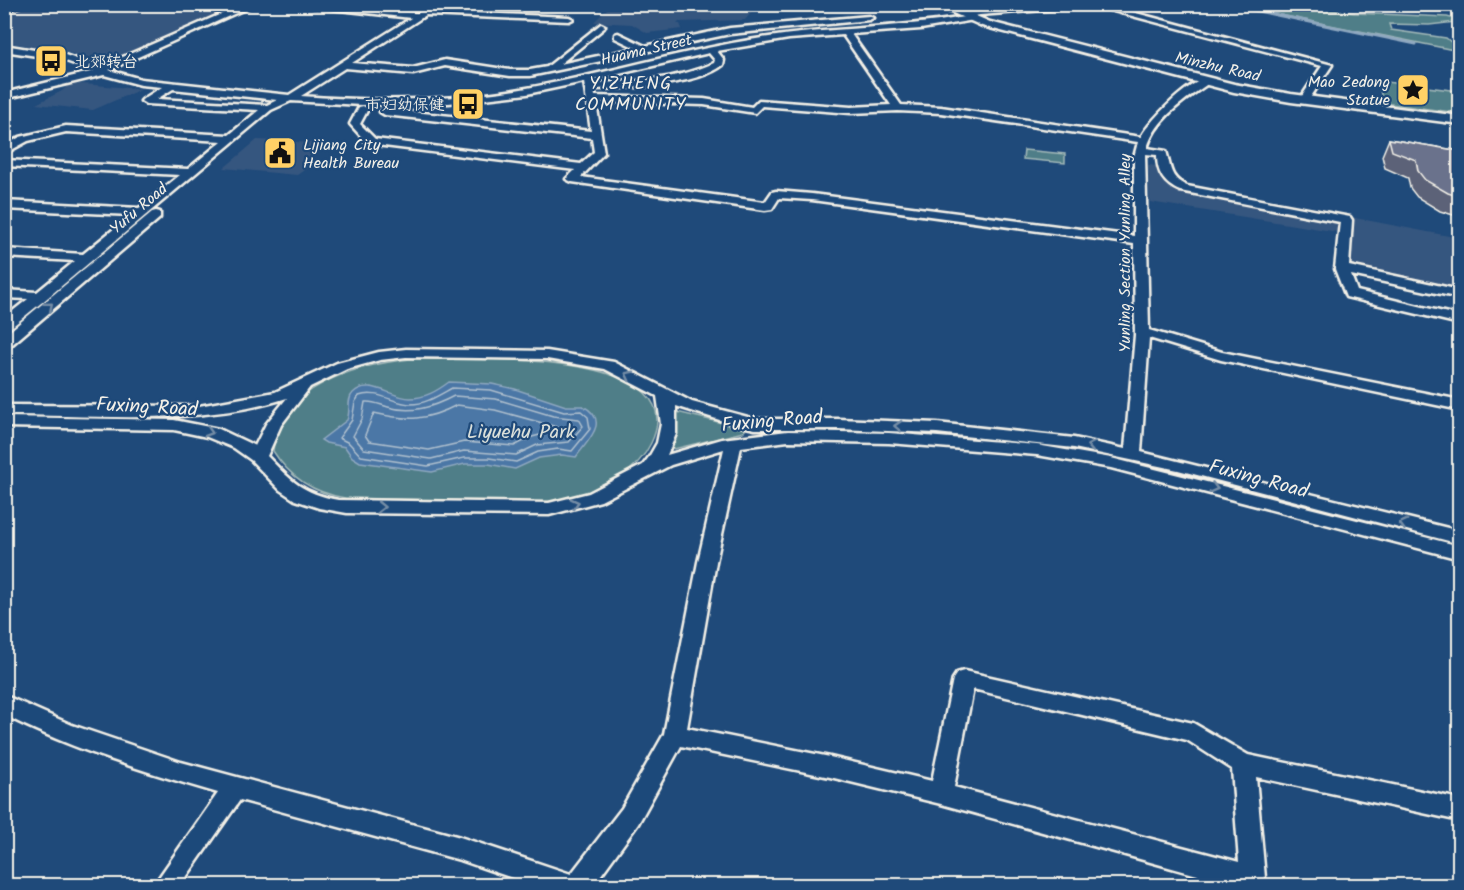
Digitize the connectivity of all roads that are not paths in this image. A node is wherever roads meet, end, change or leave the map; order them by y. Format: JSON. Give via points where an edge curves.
{"nodes":[{"id":1,"x":16,"y":4,"type":"edge"},
{"id":2,"x":252,"y":4,"type":"edge"},
{"id":3,"x":438,"y":4,"type":"edge"},
{"id":4,"x":938,"y":4,"type":"edge"},
{"id":5,"x":1083,"y":4,"type":"edge"},
{"id":6,"x":1091,"y":4,"type":"edge"},
{"id":7,"x":313,"y":5,"type":"edge"},
{"id":8,"x":5,"y":6,"type":"edge"},
{"id":9,"x":423,"y":15,"type":"junction"},
{"id":10,"x":969,"y":16,"type":"junction"},
{"id":11,"x":869,"y":18,"type":"dead end"},
{"id":12,"x":569,"y":20,"type":"dead end"},
{"id":13,"x":601,"y":26,"type":"dead end"},
{"id":14,"x":771,"y":26,"type":"junction"},
{"id":15,"x":846,"y":33,"type":"junction"},
{"id":16,"x":618,"y":36,"type":"dead end"},
{"id":17,"x":781,"y":37,"type":"junction"},
{"id":18,"x":5,"y":48,"type":"edge"},
{"id":19,"x":645,"y":49,"type":"junction"},
{"id":20,"x":711,"y":50,"type":"junction"},
{"id":21,"x":667,"y":60,"type":"junction"},
{"id":22,"x":346,"y":65,"type":"junction"},
{"id":23,"x":102,"y":71,"type":"junction"},
{"id":24,"x":544,"y":71,"type":"junction"},
{"id":25,"x":1206,"y":81,"type":"junction"},
{"id":26,"x":589,"y":82,"type":"junction"},
{"id":27,"x":557,"y":85,"type":"junction"},
{"id":28,"x":171,"y":86,"type":"junction"},
{"id":29,"x":4,"y":96,"type":"edge"},
{"id":30,"x":1307,"y":96,"type":"junction"},
{"id":31,"x":293,"y":97,"type":"junction"},
{"id":32,"x":592,"y":99,"type":"junction"},
{"id":33,"x":361,"y":106,"type":"junction"},
{"id":34,"x":268,"y":108,"type":"junction"},
{"id":35,"x":898,"y":108,"type":"junction"},
{"id":36,"x":1460,"y":118,"type":"edge"},
{"id":37,"x":595,"y":135,"type":"junction"},
{"id":38,"x":232,"y":138,"type":"junction"},
{"id":39,"x":1142,"y":145,"type":"junction"},
{"id":40,"x":4,"y":151,"type":"edge"},
{"id":41,"x":4,"y":163,"type":"edge"},
{"id":42,"x":584,"y":168,"type":"junction"},
{"id":43,"x":190,"y":172,"type":"junction"},
{"id":44,"x":4,"y":205,"type":"edge"},
{"id":45,"x":142,"y":212,"type":"junction"},
{"id":46,"x":1142,"y":241,"type":"junction"},
{"id":47,"x":4,"y":253,"type":"edge"},
{"id":48,"x":86,"y":258,"type":"junction"},
{"id":49,"x":1342,"y":268,"type":"junction"},
{"id":50,"x":4,"y":294,"type":"edge"},
{"id":51,"x":1460,"y":294,"type":"edge"},
{"id":52,"x":41,"y":296,"type":"junction"},
{"id":53,"x":1460,"y":320,"type":"edge"},
{"id":54,"x":4,"y":326,"type":"edge"},
{"id":55,"x":1142,"y":333,"type":"junction"},
{"id":56,"x":4,"y":344,"type":"edge"},
{"id":57,"x":309,"y":381,"type":"junction"},
{"id":58,"x":664,"y":394,"type":"junction"},
{"id":59,"x":1460,"y":405,"type":"edge"},
{"id":60,"x":4,"y":410,"type":"edge"},
{"id":61,"x":4,"y":422,"type":"edge"},
{"id":62,"x":734,"y":442,"type":"junction"},
{"id":63,"x":1132,"y":454,"type":"junction"},
{"id":64,"x":258,"y":457,"type":"junction"},
{"id":65,"x":648,"y":469,"type":"junction"},
{"id":66,"x":1460,"y":538,"type":"edge"},
{"id":67,"x":1460,"y":553,"type":"edge"},
{"id":68,"x":4,"y":704,"type":"edge"},
{"id":69,"x":675,"y":735,"type":"junction"},
{"id":70,"x":1243,"y":764,"type":"junction"},
{"id":71,"x":235,"y":788,"type":"junction"},
{"id":72,"x":941,"y":794,"type":"junction"},
{"id":73,"x":1460,"y":810,"type":"edge"},
{"id":74,"x":1255,"y":881,"type":"edge"},
{"id":75,"x":165,"y":885,"type":"edge"},
{"id":76,"x":570,"y":885,"type":"edge"},
{"id":77,"x":578,"y":885,"type":"edge"}],
"edges":[{"from":1,"to":8,"type":"main road"},
{"from":2,"to":23,"type":"street"},
{"from":3,"to":9,"type":"street","name":"Yufu Road"},
{"from":4,"to":10,"type":"main road","name":"Minzhu Road"},
{"from":5,"to":10,"type":"street","name":"Huama Street","via":[[1002,8]]},
{"from":6,"to":30,"type":"street","via":[[1327,65]]},
{"from":7,"to":9,"type":"street"},
{"from":9,"to":12,"type":"street"},
{"from":9,"to":22,"type":"street","name":"Yufu Road"},
{"from":10,"to":15,"type":"street","name":"Huama Street","via":[[920,27]]},
{"from":10,"to":25,"type":"main road","name":"Minzhu Road","via":[[1018,33]]},
{"from":10,"to":30,"type":"main road","name":"Minzhu Road","via":[[1238,84]]},
{"from":11,"to":14,"type":"street"},
{"from":13,"to":24,"type":"street"},
{"from":14,"to":17,"type":"street"},
{"from":14,"to":19,"type":"street"},
{"from":15,"to":17,"type":"street","name":"Huama Street"},
{"from":15,"to":35,"type":"street"},
{"from":16,"to":19,"type":"street"},
{"from":17,"to":20,"type":"street","name":"Huama Street"},
{"from":18,"to":23,"type":"street","name":"Huama Street","via":[[65,58]]},
{"from":19,"to":21,"type":"street"},
{"from":19,"to":24,"type":"street"},
{"from":20,"to":21,"type":"street","name":"Huama Street"},
{"from":20,"to":26,"type":"street","via":[[720,60],[710,69],[656,82]]},
{"from":21,"to":26,"type":"street","name":"Huama Street"},
{"from":22,"to":24,"type":"street","via":[[412,71],[445,63],[515,74]]},
{"from":22,"to":31,"type":"street","name":"Yufu Road"},
{"from":23,"to":28,"type":"street","name":"Huama Street"},
{"from":23,"to":29,"type":"street"},
{"from":24,"to":27,"type":"street"},
{"from":25,"to":36,"type":"main road","name":"Minzhu Road","via":[[1276,96]]},
{"from":25,"to":39,"type":"street","name":"Yunling Section Yunling Alley","via":[[1152,125]]},
{"from":26,"to":27,"type":"street","name":"Huama Street"},
{"from":26,"to":32,"type":"street"},
{"from":27,"to":33,"type":"street","name":"Huama Street","via":[[463,99]]},
{"from":28,"to":31,"type":"street","name":"Huama Street"},
{"from":28,"to":34,"type":"street","via":[[146,100]]},
{"from":30,"to":36,"type":"main road","name":"Minzhu Road"},
{"from":31,"to":33,"type":"street","name":"Huama Street"},
{"from":31,"to":34,"type":"street","name":"Yufu Road"},
{"from":56,"to":31,"type":"street","name":"Yufu Road","one_way":true},
{"from":32,"to":35,"type":"street","via":[[704,102],[755,110],[759,104],[851,110]]},
{"from":32,"to":37,"type":"street"},
{"from":33,"to":37,"type":"street"},
{"from":33,"to":42,"type":"street","via":[[355,124],[372,142]]},
{"from":34,"to":38,"type":"street","name":"Yufu Road"},
{"from":35,"to":39,"type":"street","via":[[964,112]]},
{"from":37,"to":42,"type":"street","via":[[599,153]]},
{"from":38,"to":40,"type":"street","via":[[66,129],[24,139]]},
{"from":38,"to":43,"type":"street","name":"Yufu Road"},
{"from":39,"to":46,"type":"street","name":"Yunling Section Yunling Alley"},
{"from":39,"to":49,"type":"street","via":[[1162,153],[1166,178],[1184,189],[1346,220]]},
{"from":41,"to":43,"type":"street"},
{"from":42,"to":46,"type":"street","via":[[572,179],[765,207],[776,194],[812,197]]},
{"from":43,"to":45,"type":"street","name":"Yufu Road"},
{"from":44,"to":45,"type":"street"},
{"from":45,"to":48,"type":"street","name":"Yufu Road"},
{"from":46,"to":55,"type":"street","name":"Yunling Section Yunling Alley"},
{"from":47,"to":48,"type":"street"},
{"from":48,"to":52,"type":"street","name":"Yufu Road"},
{"from":49,"to":51,"type":"street"},
{"from":49,"to":53,"type":"street","via":[[1351,294]]},
{"from":50,"to":52,"type":"street"},
{"from":52,"to":54,"type":"street","name":"Yufu Road"},
{"from":55,"to":59,"type":"street","via":[[1173,338],[1220,356]]},
{"from":55,"to":63,"type":"street","name":"Yunling Section Yunling Alley"},
{"from":58,"to":57,"type":"street","name":"Fuxing Road","one_way":true,"via":[[609,365],[547,355],[393,354],[353,362]]},
{"from":57,"to":60,"type":"street","name":"Fuxing Road","via":[[260,401],[199,411]]},
{"from":57,"to":64,"type":"street","via":[[279,417]]},
{"from":63,"to":58,"type":"street","name":"Fuxing Road","one_way":true,"via":[[1037,437],[947,429],[756,424],[703,412]]},
{"from":58,"to":65,"type":"street","via":[[670,427],[663,449]]},
{"from":61,"to":64,"type":"street","name":"Fuxing Road","one_way":true,"via":[[187,427],[225,437]]},
{"from":62,"to":65,"type":"street","name":"Fuxing Road","via":[[683,454]]},
{"from":62,"to":67,"type":"street","name":"Fuxing Road","one_way":true,"via":[[839,436],[1037,450],[1143,470]]},
{"from":62,"to":69,"type":"street"},
{"from":66,"to":63,"type":"street","name":"Fuxing Road","one_way":true},
{"from":64,"to":65,"type":"street","name":"Fuxing Road","one_way":true,"via":[[290,489],[312,500],[347,507],[549,509],[596,497]]},
{"from":68,"to":71,"type":"street","via":[[88,740]]},
{"from":69,"to":72,"type":"street"},
{"from":69,"to":77,"type":"street","via":[[630,816]]},
{"from":70,"to":72,"type":"street","via":[[1193,732],[963,679]]},
{"from":70,"to":73,"type":"street"},
{"from":70,"to":74,"type":"street"},
{"from":71,"to":75,"type":"street"},
{"from":71,"to":76,"type":"street","via":[[454,844]]},
{"from":72,"to":74,"type":"street"}]}
